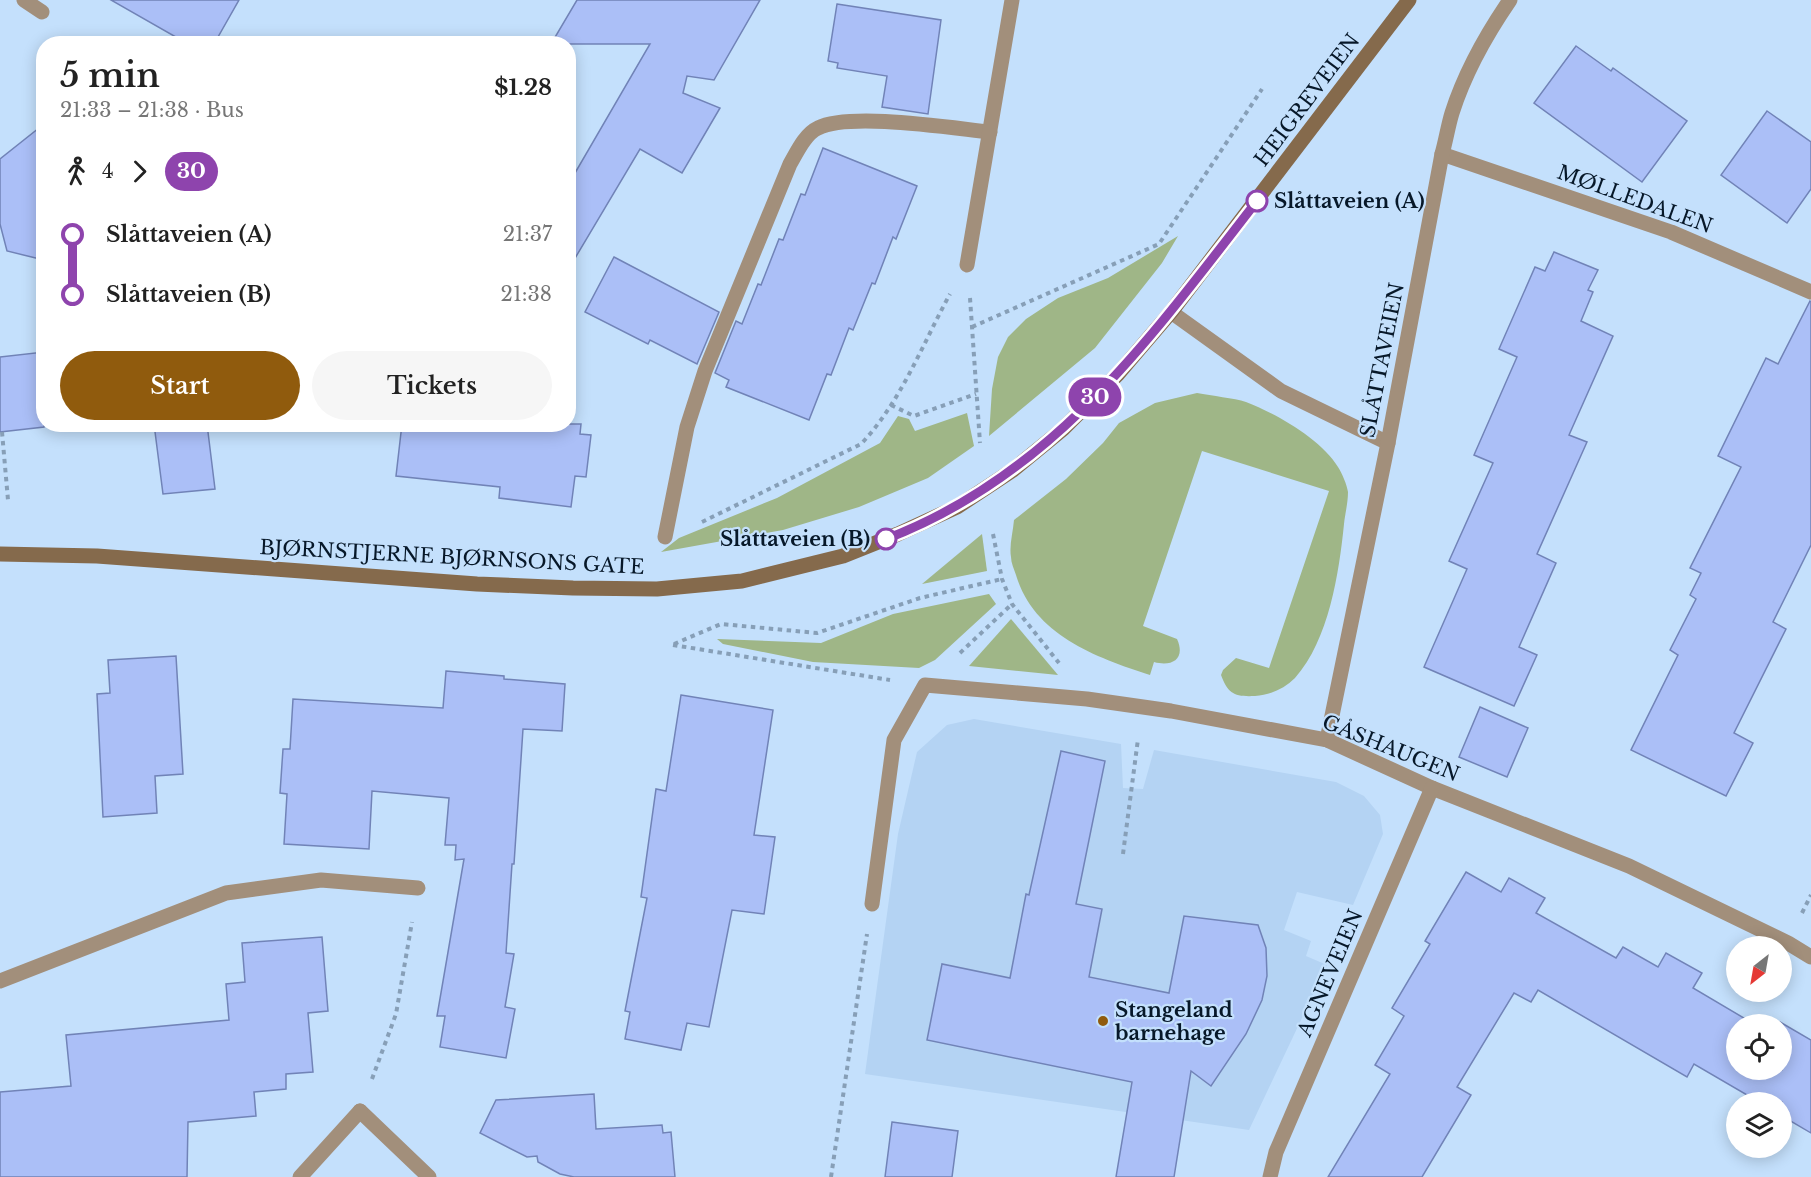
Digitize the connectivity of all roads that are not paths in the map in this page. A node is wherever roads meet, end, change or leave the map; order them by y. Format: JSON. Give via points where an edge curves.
{"nodes":[{"id":1,"x":24,"y":0,"type":"edge"},
{"id":2,"x":1012,"y":0,"type":"edge"},
{"id":3,"x":1409,"y":0,"type":"edge"},
{"id":4,"x":1510,"y":0,"type":"edge"},
{"id":5,"x":42,"y":12,"type":"dead end"},
{"id":6,"x":990,"y":132,"type":"junction"},
{"id":7,"x":1442,"y":154,"type":"junction"},
{"id":8,"x":967,"y":265,"type":"road end"},
{"id":9,"x":1811,"y":292,"type":"edge"},
{"id":10,"x":1171,"y":312,"type":"junction"},
{"id":11,"x":1388,"y":443,"type":"junction"},
{"id":12,"x":665,"y":537,"type":"road end"},
{"id":13,"x":0,"y":554,"type":"edge"},
{"id":14,"x":1327,"y":740,"type":"junction"},
{"id":15,"x":1432,"y":788,"type":"junction"},
{"id":16,"x":418,"y":888,"type":"road end"},
{"id":17,"x":872,"y":904,"type":"road end"},
{"id":18,"x":1811,"y":957,"type":"edge"},
{"id":19,"x":0,"y":981,"type":"edge"},
{"id":20,"x":300,"y":1177,"type":"edge"},
{"id":21,"x":429,"y":1177,"type":"edge"},
{"id":22,"x":1270,"y":1177,"type":"edge"}],
"edges":[{"from":1,"to":5,"type":"street"},
{"from":2,"to":6,"type":"street"},
{"from":3,"to":10,"type":"main road","name":"HEIGREVEIEN"},
{"from":4,"to":7,"type":"street","name":"SLÅTTAVEIEN","via":[[1468,70]]},
{"from":6,"to":8,"type":"street"},
{"from":6,"to":12,"type":"street","via":[[839,121],[817,128],[802,143],[705,371],[687,427]]},
{"from":7,"to":9,"type":"street","name":"MØLLEDALEN","via":[[1671,232]]},
{"from":7,"to":11,"type":"street","name":"SLÅTTAVEIEN"},
{"from":10,"to":11,"type":"street","via":[[1281,391]]},
{"from":10,"to":13,"type":"main road","name":"BJØRNSTJERNE BJØRNSONS GATE","via":[[1064,429],[1013,470],[957,507],[843,556],[742,581],[657,589],[573,588],[97,556]]},
{"from":11,"to":14,"type":"street","name":"SLÅTTAVEIEN"},
{"from":14,"to":15,"type":"street","name":"GÅSHAUGEN"},
{"from":14,"to":17,"type":"street","name":"GÅSHAUGEN","via":[[1088,699],[925,686],[894,740]]},
{"from":15,"to":18,"type":"street","name":"GÅSHAUGEN","via":[[1629,866]]},
{"from":15,"to":22,"type":"street","name":"AGNEVEIEN","via":[[1276,1152]]},
{"from":16,"to":19,"type":"street","via":[[321,880],[226,893]]},
{"from":20,"to":21,"type":"street","via":[[360,1111]]}]}
